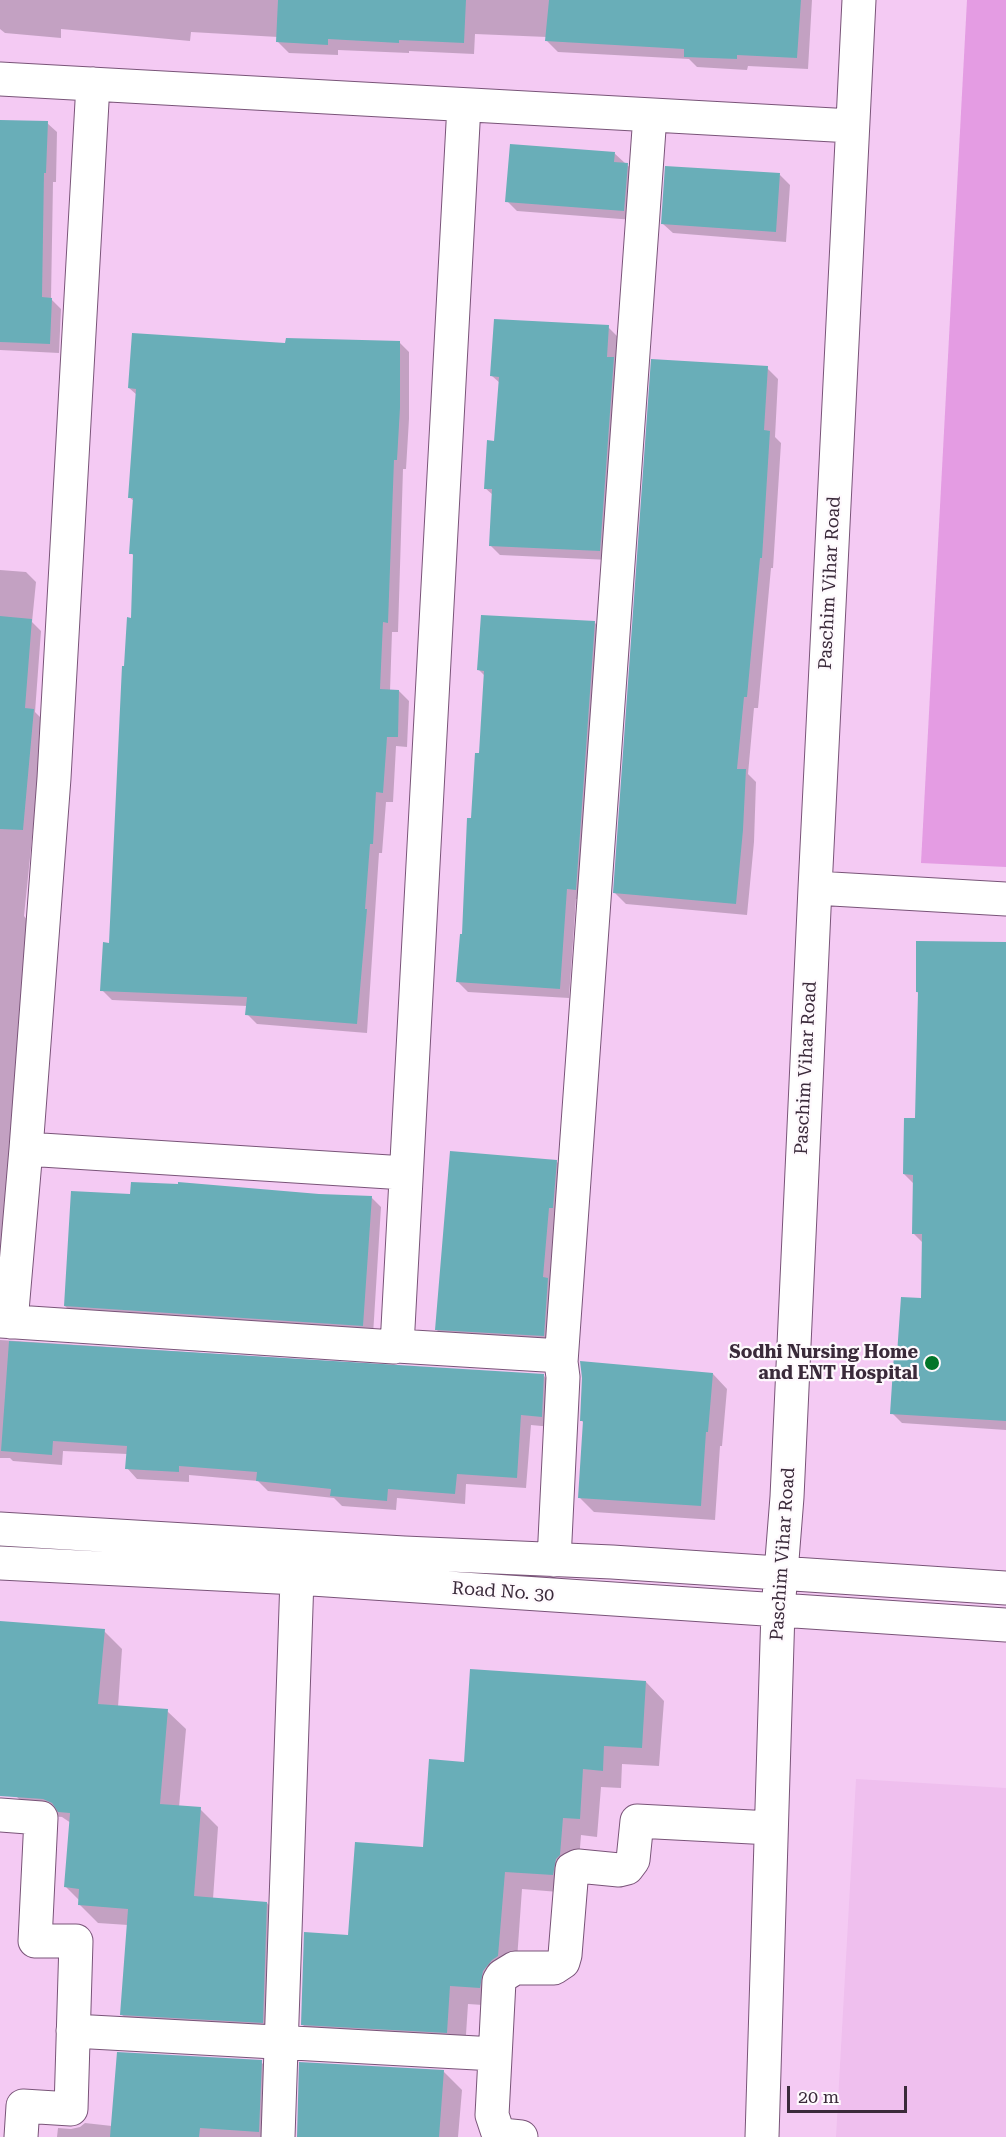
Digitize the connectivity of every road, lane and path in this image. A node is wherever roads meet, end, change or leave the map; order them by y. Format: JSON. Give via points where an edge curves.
{"nodes":[{"id":1,"x":859,"y":0,"type":"edge"},
{"id":2,"x":0,"y":79,"type":"edge"},
{"id":3,"x":93,"y":84,"type":"junction"},
{"id":4,"x":464,"y":105,"type":"junction"},
{"id":5,"x":650,"y":115,"type":"junction"},
{"id":6,"x":852,"y":126,"type":"junction"},
{"id":7,"x":815,"y":888,"type":"junction"},
{"id":8,"x":1006,"y":899,"type":"edge"},
{"id":9,"x":26,"y":1149,"type":"junction"},
{"id":10,"x":405,"y":1173,"type":"junction"},
{"id":11,"x":5,"y":1322,"type":"edge"},
{"id":12,"x":397,"y":1346,"type":"junction"},
{"id":13,"x":561,"y":1362,"type":"junction"},
{"id":14,"x":0,"y":1529,"type":"edge"},
{"id":15,"x":554,"y":1560,"type":"junction"},
{"id":16,"x":0,"y":1563,"type":"edge"},
{"id":17,"x":781,"y":1574,"type":"junction"},
{"id":18,"x":297,"y":1578,"type":"junction"},
{"id":19,"x":1006,"y":1588,"type":"edge"},
{"id":20,"x":778,"y":1610,"type":"junction"},
{"id":21,"x":1006,"y":1626,"type":"edge"},
{"id":22,"x":0,"y":1815,"type":"edge"},
{"id":23,"x":771,"y":1828,"type":"junction"},
{"id":24,"x":73,"y":2031,"type":"junction"},
{"id":25,"x":281,"y":2042,"type":"junction"},
{"id":26,"x":495,"y":2054,"type":"junction"},
{"id":27,"x":21,"y":2137,"type":"edge"},
{"id":28,"x":278,"y":2137,"type":"edge"},
{"id":29,"x":521,"y":2137,"type":"edge"},
{"id":30,"x":762,"y":2137,"type":"edge"}],
"edges":[{"from":1,"to":6,"type":"street","name":"Paschim Vihar Road"},
{"from":2,"to":3,"type":"street"},
{"from":3,"to":4,"type":"street"},
{"from":3,"to":9,"type":"street","via":[[54,777]]},
{"from":4,"to":5,"type":"street"},
{"from":4,"to":10,"type":"street"},
{"from":5,"to":6,"type":"street"},
{"from":5,"to":13,"type":"street"},
{"from":6,"to":7,"type":"street","name":"Paschim Vihar Road"},
{"from":7,"to":8,"type":"street"},
{"from":7,"to":17,"type":"street","name":"Paschim Vihar Road"},
{"from":9,"to":10,"type":"street"},
{"from":9,"to":11,"type":"street"},
{"from":10,"to":12,"type":"street"},
{"from":11,"to":12,"type":"street"},
{"from":12,"to":13,"type":"street","via":[[545,1355]]},
{"from":13,"to":15,"type":"street"},
{"from":14,"to":15,"type":"street","name":"Road No. 30"},
{"from":15,"to":17,"type":"street","name":"Road No. 30"},
{"from":16,"to":18,"type":"street","name":"Road No. 30"},
{"from":17,"to":19,"type":"street","name":"Road No. 30"},
{"from":17,"to":20,"type":"street","name":"Paschim Vihar Road"},
{"from":18,"to":20,"type":"street","name":"Road No. 30"},
{"from":18,"to":25,"type":"street"},
{"from":20,"to":21,"type":"street","name":"Road No. 30"},
{"from":20,"to":23,"type":"street","name":"Paschim Vihar Road"},
{"from":22,"to":24,"type":"street","via":[[41,1818],[36,1941],[76,1941]]},
{"from":23,"to":26,"type":"street","via":[[637,1821],[633,1860],[627,1868],[572,1869],[566,1954],[554,1968],[515,1968],[502,1976]]},
{"from":23,"to":30,"type":"street","name":"Paschim Vihar Road"},
{"from":24,"to":25,"type":"street"},
{"from":24,"to":27,"type":"street","via":[[71,2109],[23,2106]]},
{"from":25,"to":26,"type":"street"},
{"from":25,"to":28,"type":"street"},
{"from":26,"to":29,"type":"street","via":[[494,2125],[502,2135]]}]}
